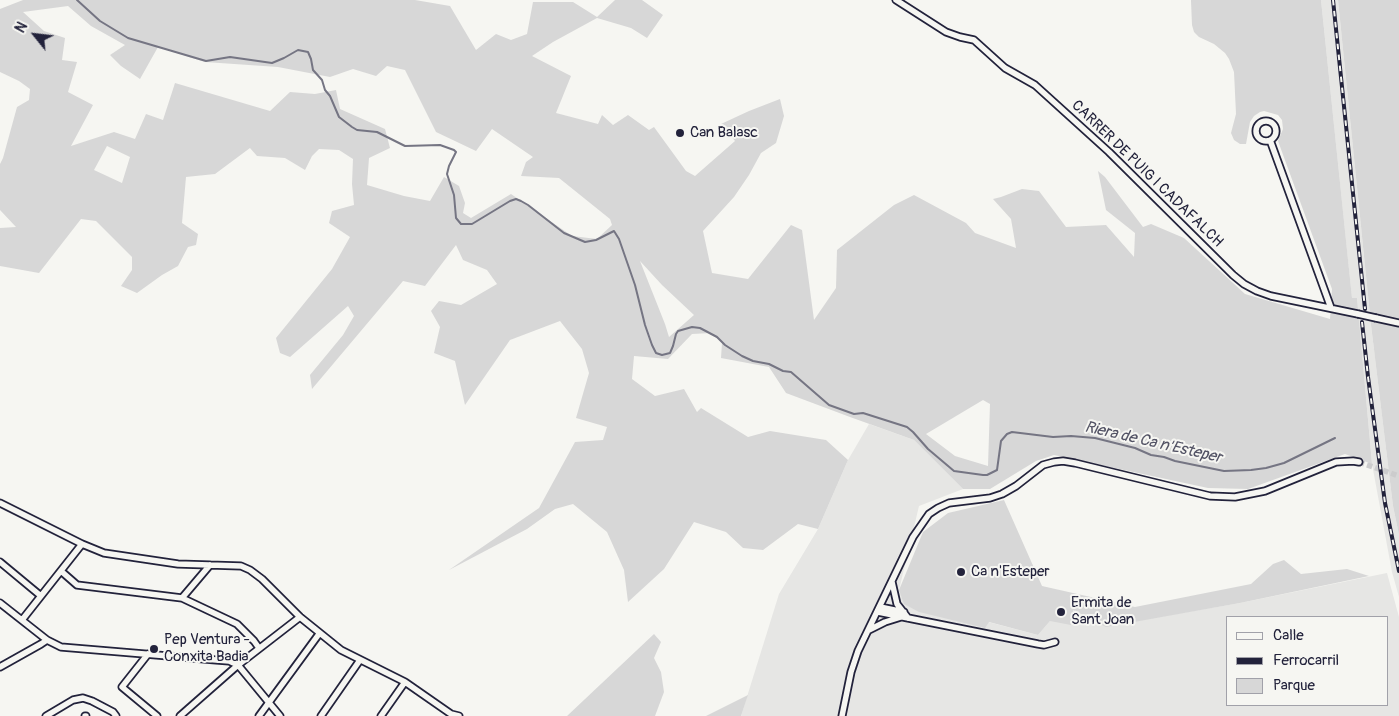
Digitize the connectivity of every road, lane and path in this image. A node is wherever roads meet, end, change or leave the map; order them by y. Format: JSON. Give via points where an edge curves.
{"nodes":[{"id":1,"x":896,"y":0,"type":"edge"},
{"id":2,"x":1270,"y":140,"type":"dead end"},
{"id":3,"x":1331,"y":308,"type":"junction"},
{"id":4,"x":1399,"y":323,"type":"edge"},
{"id":5,"x":1358,"y":462,"type":"tunnel mouth"},
{"id":6,"x":0,"y":503,"type":"edge"},
{"id":7,"x":82,"y":544,"type":"junction"},
{"id":8,"x":0,"y":562,"type":"edge"},
{"id":9,"x":210,"y":565,"type":"junction"},
{"id":10,"x":61,"y":572,"type":"junction"},
{"id":11,"x":892,"y":582,"type":"junction"},
{"id":12,"x":41,"y":596,"type":"junction"},
{"id":13,"x":182,"y":598,"type":"junction"},
{"id":14,"x":0,"y":603,"type":"edge"},
{"id":15,"x":879,"y":610,"type":"junction"},
{"id":16,"x":905,"y":616,"type":"junction"},
{"id":17,"x":300,"y":617,"type":"junction"},
{"id":18,"x":22,"y":620,"type":"junction"},
{"id":19,"x":869,"y":630,"type":"junction"},
{"id":20,"x":319,"y":634,"type":"junction"},
{"id":21,"x":47,"y":640,"type":"junction"},
{"id":22,"x":1055,"y":642,"type":"dead end"},
{"id":23,"x":260,"y":648,"type":"junction"},
{"id":24,"x":148,"y":654,"type":"junction"},
{"id":25,"x":360,"y":660,"type":"junction"},
{"id":26,"x":238,"y":665,"type":"junction"},
{"id":27,"x":0,"y":667,"type":"edge"},
{"id":28,"x":405,"y":682,"type":"junction"},
{"id":29,"x":269,"y":701,"type":"junction"},
{"id":30,"x":46,"y":716,"type":"edge"},
{"id":31,"x":116,"y":716,"type":"edge"},
{"id":32,"x":157,"y":716,"type":"edge"},
{"id":33,"x":180,"y":716,"type":"edge"},
{"id":34,"x":259,"y":716,"type":"edge"},
{"id":35,"x":280,"y":716,"type":"edge"},
{"id":36,"x":321,"y":716,"type":"edge"},
{"id":37,"x":381,"y":716,"type":"edge"},
{"id":38,"x":459,"y":716,"type":"edge"},
{"id":39,"x":842,"y":716,"type":"edge"}],
"edges":[{"from":1,"to":3,"type":"street","name":"CARRER DE PUIG I CADAFALCH","via":[[946,32],[974,40],[1005,68],[1035,85],[1109,152],[1244,284],[1271,296]]},
{"from":2,"to":3,"type":"street"},
{"from":3,"to":4,"type":"street","name":"CARRER DE PUIG I CADAFALCH","bridge":true},
{"from":5,"to":11,"type":"street","via":[[1336,462],[1265,491],[1236,497],[1210,496],[1075,463],[1054,462],[1043,465],[1002,494],[950,503],[929,514],[913,536]]},
{"from":6,"to":7,"type":"street"},
{"from":7,"to":9,"type":"street","via":[[114,555]]},
{"from":7,"to":10,"type":"street"},
{"from":8,"to":12,"type":"street"},
{"from":9,"to":13,"type":"street"},
{"from":9,"to":17,"type":"street","via":[[241,566],[250,570]]},
{"from":10,"to":12,"type":"street"},
{"from":10,"to":13,"type":"street","via":[[77,586]]},
{"from":11,"to":15,"type":"street"},
{"from":11,"to":16,"type":"street","via":[[897,604]]},
{"from":12,"to":18,"type":"street"},
{"from":13,"to":23,"type":"street","via":[[237,624]]},
{"from":14,"to":18,"type":"street"},
{"from":15,"to":16,"type":"street"},
{"from":15,"to":19,"type":"street"},
{"from":16,"to":19,"type":"street"},
{"from":16,"to":22,"type":"street","via":[[1038,644]]},
{"from":17,"to":20,"type":"street"},
{"from":17,"to":23,"type":"street"},
{"from":18,"to":21,"type":"street"},
{"from":19,"to":39,"type":"street","via":[[851,672]]},
{"from":20,"to":25,"type":"street"},
{"from":20,"to":29,"type":"street"},
{"from":21,"to":24,"type":"street","via":[[61,647]]},
{"from":21,"to":27,"type":"street"},
{"from":23,"to":26,"type":"street"},
{"from":24,"to":26,"type":"street","via":[[229,661]]},
{"from":24,"to":32,"type":"street","via":[[122,687]]},
{"from":25,"to":28,"type":"street"},
{"from":25,"to":36,"type":"street"},
{"from":26,"to":29,"type":"street"},
{"from":26,"to":33,"type":"street"},
{"from":28,"to":37,"type":"street"},
{"from":28,"to":38,"type":"street","via":[[450,714]]},
{"from":29,"to":34,"type":"street"},
{"from":29,"to":35,"type":"street"},
{"from":30,"to":31,"type":"street","via":[[73,700],[84,698]]}]}
